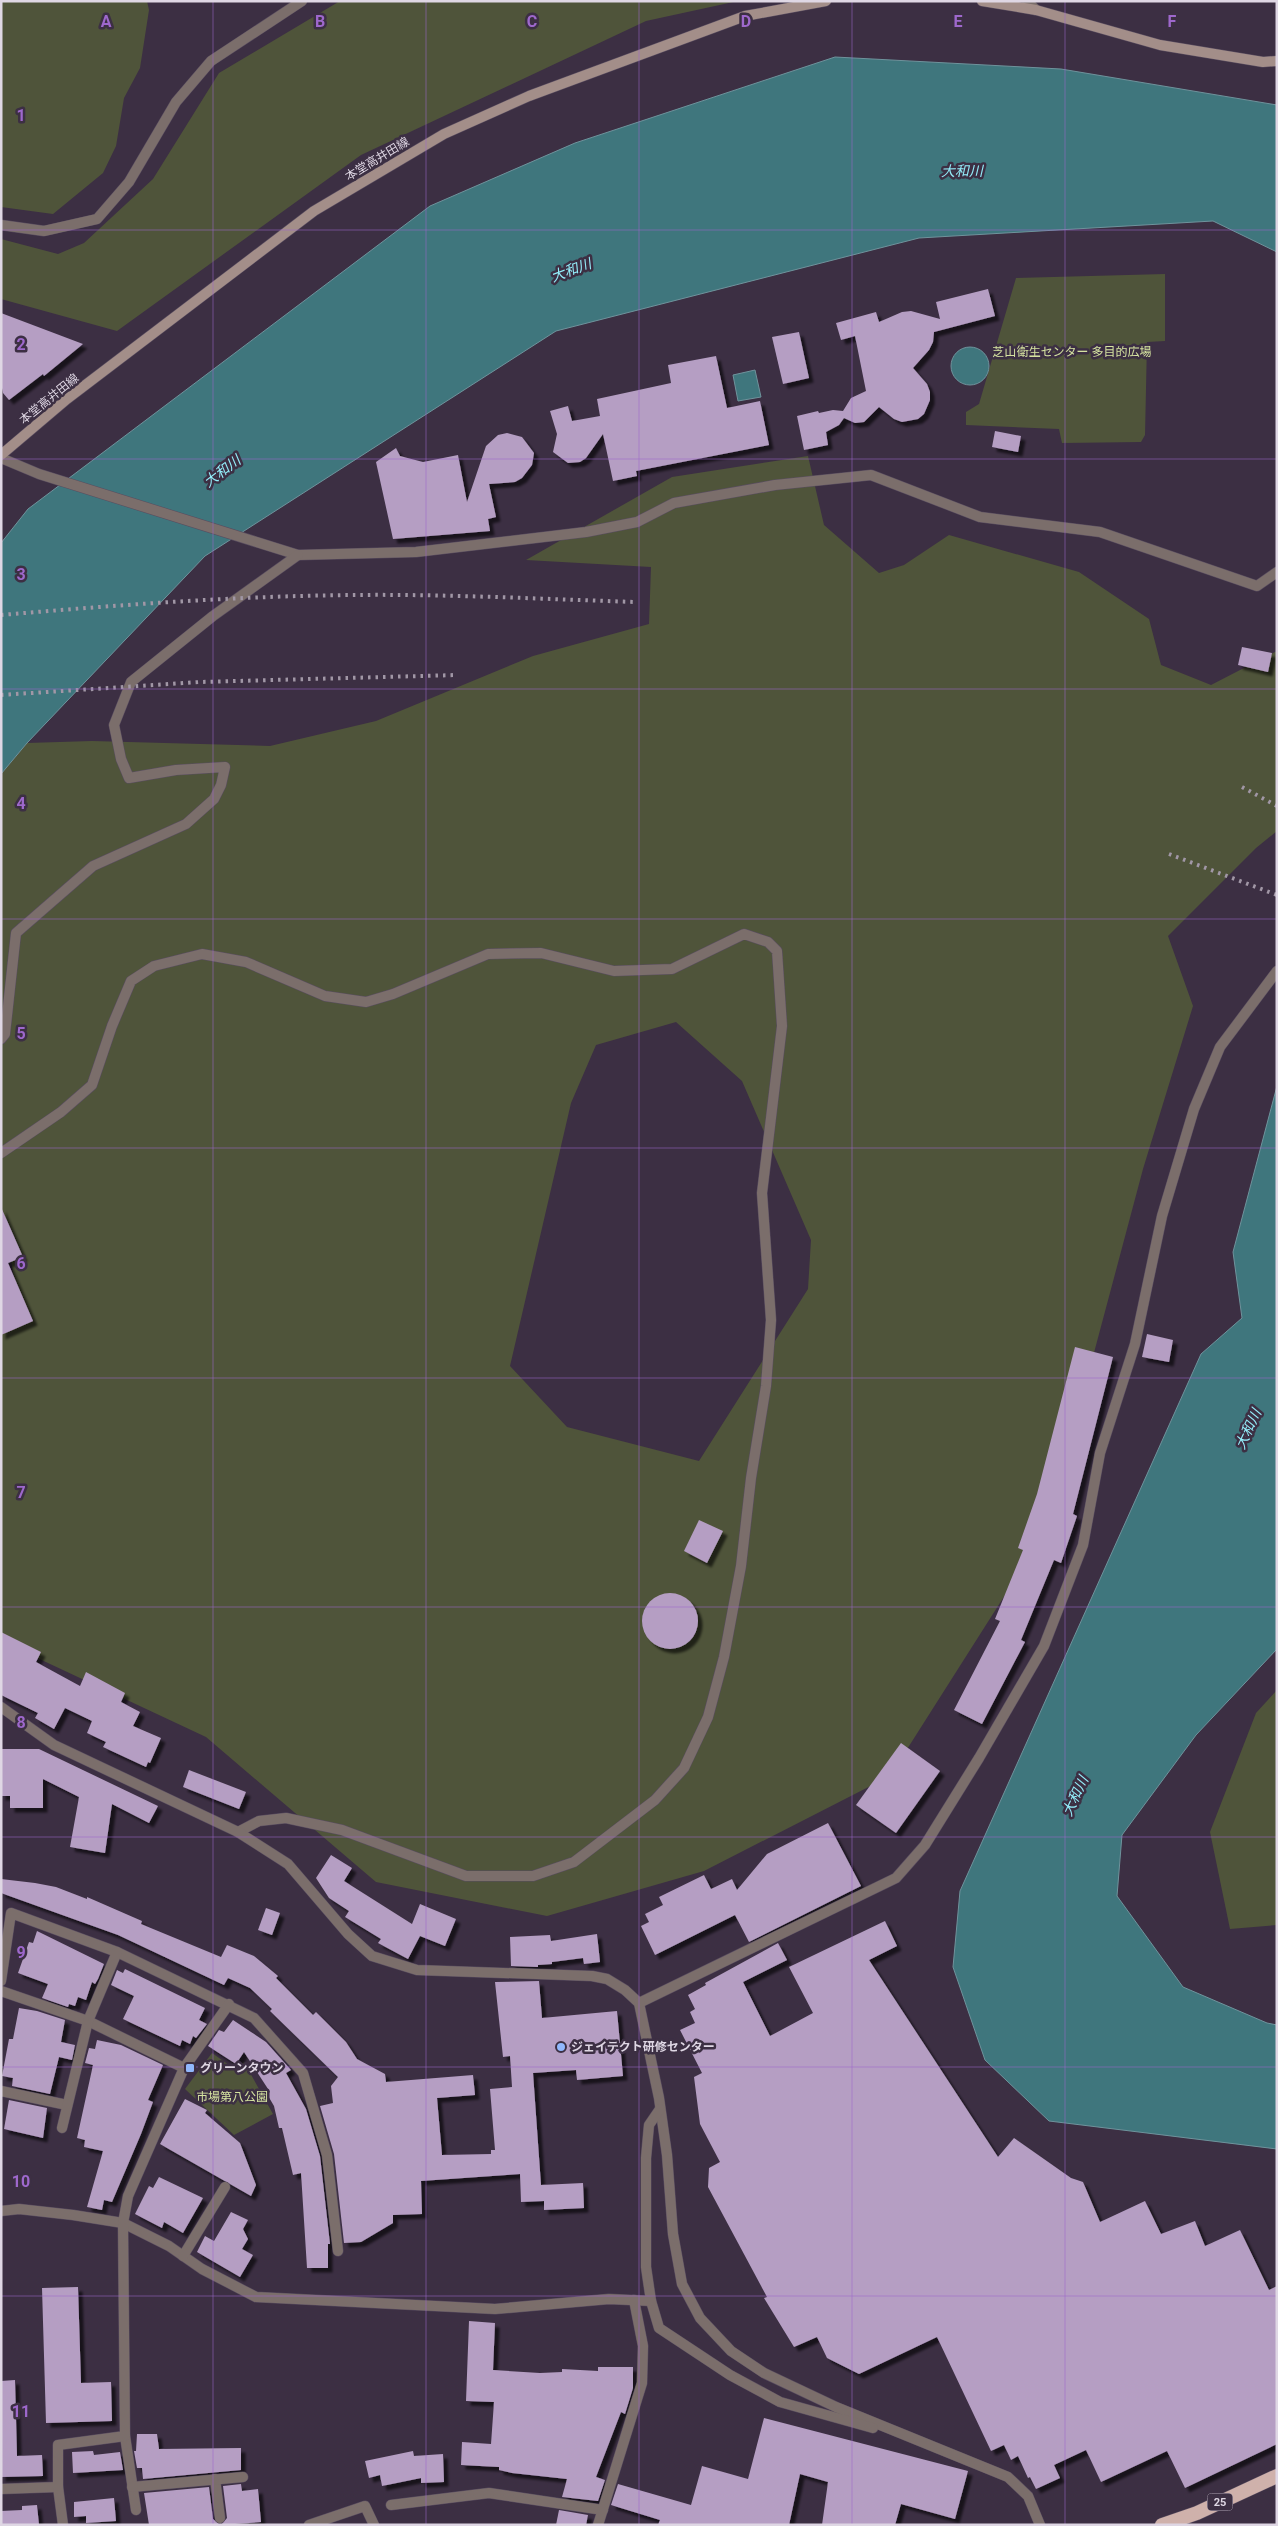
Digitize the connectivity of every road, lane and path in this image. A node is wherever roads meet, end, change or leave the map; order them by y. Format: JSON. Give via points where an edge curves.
{"nodes":[{"id":1,"x":302,"y":1,"type":"edge"},
{"id":2,"x":826,"y":1,"type":"edge"},
{"id":3,"x":982,"y":1,"type":"edge"},
{"id":4,"x":1027,"y":1,"type":"edge"},
{"id":5,"x":1036,"y":10,"type":"junction"},
{"id":6,"x":1277,"y":61,"type":"edge"},
{"id":7,"x":1,"y":225,"type":"edge"},
{"id":8,"x":1,"y":456,"type":"edge"},
{"id":9,"x":298,"y":555,"type":"junction"},
{"id":10,"x":1277,"y":572,"type":"edge"},
{"id":11,"x":1277,"y":972,"type":"edge"},
{"id":12,"x":1,"y":1039,"type":"edge"},
{"id":13,"x":1,"y":1153,"type":"edge"},
{"id":14,"x":1,"y":1707,"type":"edge"},
{"id":15,"x":238,"y":1832,"type":"junction"},
{"id":16,"x":117,"y":1952,"type":"junction"},
{"id":17,"x":1,"y":1981,"type":"edge"},
{"id":18,"x":1,"y":1991,"type":"edge"},
{"id":19,"x":640,"y":2003,"type":"junction"},
{"id":20,"x":229,"y":2004,"type":"junction"},
{"id":21,"x":88,"y":2020,"type":"junction"},
{"id":22,"x":184,"y":2068,"type":"junction"},
{"id":23,"x":1,"y":2091,"type":"edge"},
{"id":24,"x":67,"y":2105,"type":"junction"},
{"id":25,"x":660,"y":2108,"type":"junction"},
{"id":26,"x":62,"y":2128,"type":"dead end"},
{"id":27,"x":225,"y":2187,"type":"dead end"},
{"id":28,"x":1,"y":2211,"type":"edge"},
{"id":29,"x":123,"y":2223,"type":"junction"},
{"id":30,"x":338,"y":2251,"type":"dead end"},
{"id":31,"x":183,"y":2256,"type":"junction"},
{"id":32,"x":634,"y":2300,"type":"junction"},
{"id":33,"x":651,"y":2301,"type":"junction"},
{"id":34,"x":125,"y":2436,"type":"junction"},
{"id":35,"x":920,"y":2442,"type":"junction"},
{"id":36,"x":243,"y":2476,"type":"dead end"},
{"id":37,"x":1277,"y":2476,"type":"edge"},
{"id":38,"x":215,"y":2479,"type":"junction"},
{"id":39,"x":58,"y":2487,"type":"junction"},
{"id":40,"x":132,"y":2487,"type":"junction"},
{"id":41,"x":1,"y":2489,"type":"edge"},
{"id":42,"x":391,"y":2505,"type":"dead end"},
{"id":43,"x":136,"y":2510,"type":"dead end"},
{"id":44,"x":602,"y":2510,"type":"junction"},
{"id":45,"x":220,"y":2518,"type":"dead end"},
{"id":46,"x":63,"y":2525,"type":"edge"},
{"id":47,"x":309,"y":2525,"type":"edge"},
{"id":48,"x":374,"y":2525,"type":"edge"},
{"id":49,"x":598,"y":2525,"type":"edge"},
{"id":50,"x":1040,"y":2525,"type":"edge"},
{"id":51,"x":1162,"y":2525,"type":"edge"}],
"edges":[{"from":1,"to":7,"type":"street","via":[[211,61],[176,102],[129,182],[97,219],[44,231]]},
{"from":2,"to":8,"type":"main road","name":"本堂高井田線","via":[[745,16],[529,96],[444,134],[314,211],[67,399]]},
{"from":3,"to":5,"type":"main road"},
{"from":4,"to":5,"type":"street"},
{"from":5,"to":6,"type":"main road","via":[[1160,45],[1263,62]]},
{"from":8,"to":9,"type":"street","via":[[39,474]]},
{"from":9,"to":10,"type":"street","via":[[416,552],[586,532],[636,522],[674,503],[775,485],[871,475],[980,517],[1100,532],[1257,586]]},
{"from":9,"to":12,"type":"street","via":[[213,616],[131,682],[114,724],[121,759],[129,778],[176,770],[225,767],[221,785],[214,799],[186,824],[93,866],[16,933],[5,1034]]},
{"from":11,"to":19,"type":"street","via":[[1220,1047],[1194,1109],[1162,1216],[1135,1344],[1100,1452],[1082,1545],[1044,1646],[979,1758],[925,1845],[896,1878]]},
{"from":13,"to":15,"type":"street","via":[[61,1112],[92,1086],[131,981],[154,966],[202,954],[246,962],[325,996],[366,1002],[394,994],[488,954],[542,953],[614,971],[672,969],[744,934],[768,942],[777,951],[782,1026],[762,1193],[771,1320],[766,1386],[741,1566],[724,1657],[708,1717],[684,1768],[655,1800],[574,1862],[533,1876],[466,1876],[342,1830],[286,1818],[259,1822]]},
{"from":14,"to":15,"type":"street","via":[[54,1745]]},
{"from":15,"to":19,"type":"street","via":[[288,1864],[348,1934],[372,1956],[417,1970],[592,1976],[625,1990]]},
{"from":16,"to":17,"type":"street","via":[[11,1913]]},
{"from":16,"to":20,"type":"street"},
{"from":16,"to":21,"type":"street"},
{"from":18,"to":21,"type":"street"},
{"from":19,"to":25,"type":"street"},
{"from":20,"to":22,"type":"street"},
{"from":20,"to":30,"type":"street","via":[[254,2018],[303,2073],[327,2155]]},
{"from":21,"to":22,"type":"street"},
{"from":21,"to":24,"type":"street"},
{"from":22,"to":29,"type":"street","via":[[128,2196]]},
{"from":23,"to":24,"type":"street"},
{"from":24,"to":26,"type":"street"},
{"from":25,"to":33,"type":"street","via":[[649,2125],[646,2158],[646,2267]]},
{"from":25,"to":35,"type":"street","via":[[673,2234],[682,2284],[700,2318],[731,2351],[764,2373]]},
{"from":27,"to":31,"type":"street"},
{"from":28,"to":29,"type":"street","via":[[19,2209],[73,2214]]},
{"from":29,"to":31,"type":"street"},
{"from":29,"to":34,"type":"street"},
{"from":31,"to":32,"type":"street","via":[[256,2297],[495,2309],[609,2299]]},
{"from":32,"to":33,"type":"street"},
{"from":32,"to":44,"type":"street","via":[[644,2346],[642,2383]]},
{"from":33,"to":35,"type":"street","via":[[659,2328],[730,2375],[780,2402]]},
{"from":34,"to":39,"type":"street","via":[[58,2445]]},
{"from":34,"to":40,"type":"street"},
{"from":35,"to":50,"type":"street","via":[[1008,2476],[1028,2496]]},
{"from":36,"to":38,"type":"street"},
{"from":37,"to":51,"type":"highway","number":"25","via":[[1197,2513]]},
{"from":38,"to":40,"type":"street"},
{"from":38,"to":45,"type":"street"},
{"from":39,"to":41,"type":"street"},
{"from":39,"to":46,"type":"street"},
{"from":40,"to":43,"type":"street"},
{"from":42,"to":44,"type":"street","via":[[489,2493]]},
{"from":44,"to":49,"type":"street"},
{"from":47,"to":48,"type":"street","via":[[364,2506]]}]}
